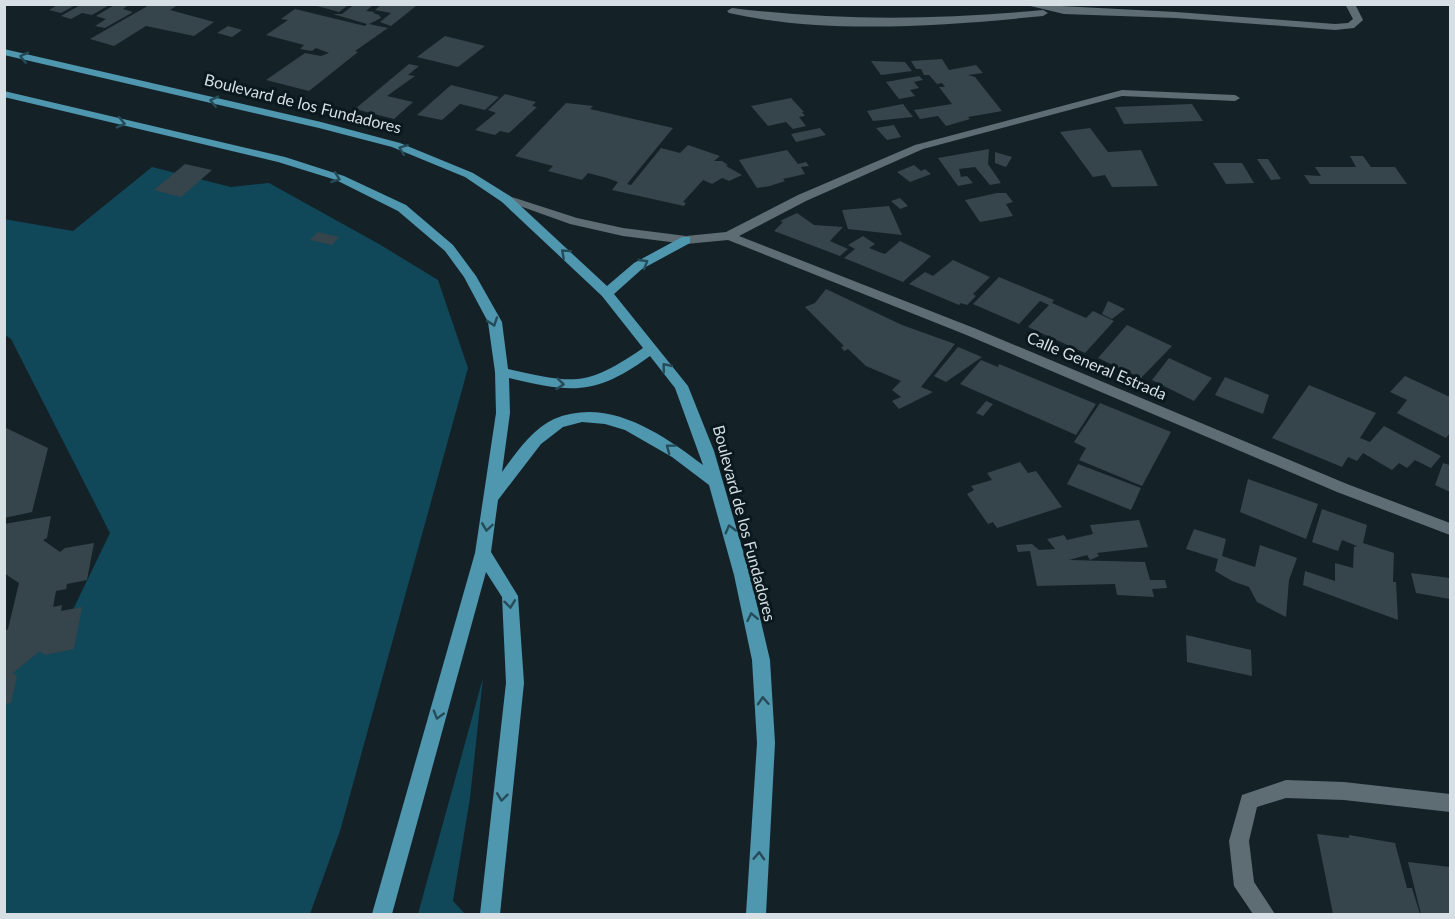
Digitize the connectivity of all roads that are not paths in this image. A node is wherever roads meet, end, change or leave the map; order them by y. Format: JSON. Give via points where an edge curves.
{"nodes":[{"id":1,"x":1026,"y":4,"type":"edge"},
{"id":2,"x":1350,"y":4,"type":"edge"},
{"id":3,"x":732,"y":11,"type":"dead end"},
{"id":4,"x":1064,"y":11,"type":"junction"},
{"id":5,"x":4,"y":52,"type":"edge"},
{"id":6,"x":4,"y":94,"type":"edge"},
{"id":7,"x":1235,"y":98,"type":"dead end"},
{"id":8,"x":506,"y":199,"type":"junction"},
{"id":9,"x":729,"y":236,"type":"junction"},
{"id":10,"x":686,"y":240,"type":"junction"},
{"id":11,"x":607,"y":293,"type":"junction"},
{"id":12,"x":651,"y":349,"type":"junction"},
{"id":13,"x":502,"y":372,"type":"junction"},
{"id":14,"x":717,"y":483,"type":"junction"},
{"id":15,"x":491,"y":499,"type":"junction"},
{"id":16,"x":1450,"y":529,"type":"edge"},
{"id":17,"x":483,"y":553,"type":"junction"},
{"id":18,"x":1450,"y":803,"type":"edge"},
{"id":19,"x":382,"y":915,"type":"edge"},
{"id":20,"x":490,"y":915,"type":"edge"},
{"id":21,"x":756,"y":915,"type":"edge"},
{"id":22,"x":1265,"y":915,"type":"edge"}],
"edges":[{"from":1,"to":4,"type":"street"},
{"from":2,"to":4,"type":"street","via":[[1358,20],[1351,26],[1335,27]]},
{"from":3,"to":4,"type":"street","via":[[831,21],[900,22],[976,20]]},
{"from":8,"to":5,"type":"main road","name":"Boulevard de los Fundadores","one_way":true,"via":[[469,175],[396,145]]},
{"from":6,"to":13,"type":"main road","one_way":true,"via":[[281,159],[340,178],[402,207],[449,248],[470,276],[495,322]]},
{"from":7,"to":9,"type":"street","name":"Calle General Estrada","via":[[1122,93],[919,147],[802,198]]},
{"from":8,"to":10,"type":"street","name":"Calle General Estrada","via":[[574,221]]},
{"from":11,"to":8,"type":"main road","name":"Boulevard de los Fundadores","one_way":true},
{"from":9,"to":10,"type":"street","name":"Calle General Estrada"},
{"from":9,"to":16,"type":"street","name":"Calle General Estrada"},
{"from":11,"to":10,"type":"main road","one_way":true,"via":[[638,266]]},
{"from":11,"to":12,"type":"main road","name":"Boulevard de los Fundadores"},
{"from":13,"to":12,"type":"main road","one_way":true,"via":[[580,385],[605,379]]},
{"from":14,"to":12,"type":"main road","name":"Boulevard de los Fundadores","one_way":true,"via":[[699,425],[681,386]]},
{"from":13,"to":15,"type":"main road","via":[[501,430]]},
{"from":14,"to":15,"type":"main road","one_way":true,"via":[[656,438],[631,425],[585,418],[564,421],[537,439]]},
{"from":21,"to":14,"type":"main road","name":"Boulevard de los Fundadores","one_way":true,"via":[[766,743],[761,660]]},
{"from":15,"to":17,"type":"main road","one_way":true},
{"from":17,"to":19,"type":"main road","one_way":true},
{"from":17,"to":20,"type":"main road","one_way":true,"via":[[510,596],[515,683]]},
{"from":18,"to":22,"type":"street","via":[[1286,789],[1249,801],[1239,841],[1244,886]]}]}
